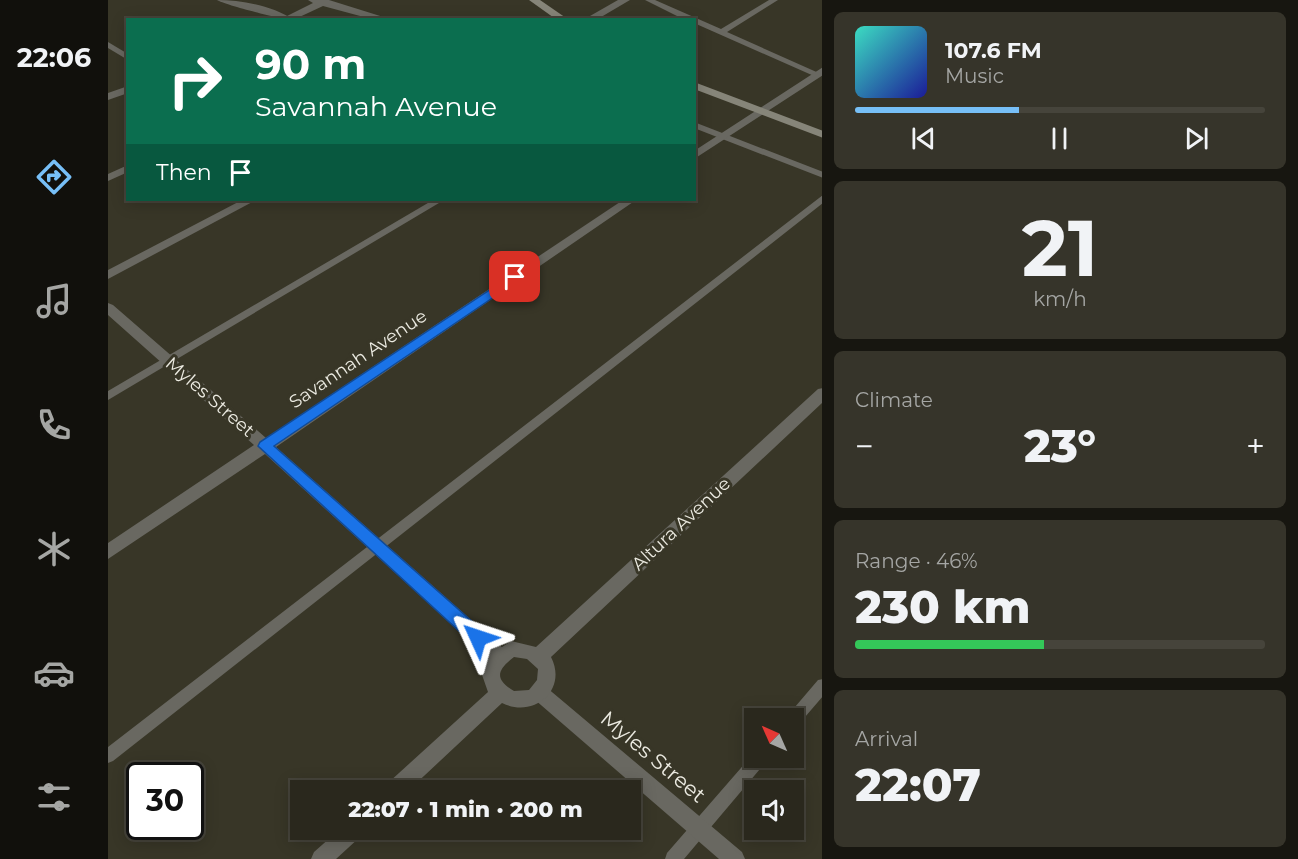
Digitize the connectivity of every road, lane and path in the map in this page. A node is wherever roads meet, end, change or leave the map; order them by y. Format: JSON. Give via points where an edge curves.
{"nodes":[{"id":1,"x":221,"y":0,"type":"edge"},
{"id":2,"x":534,"y":0,"type":"edge"},
{"id":3,"x":625,"y":0,"type":"edge"},
{"id":4,"x":649,"y":0,"type":"edge"},
{"id":5,"x":774,"y":0,"type":"edge"},
{"id":6,"x":321,"y":1,"type":"edge"},
{"id":7,"x":285,"y":18,"type":"edge"},
{"id":8,"x":289,"y":18,"type":"edge"},
{"id":9,"x":381,"y":18,"type":"edge"},
{"id":10,"x":561,"y":18,"type":"edge"},
{"id":11,"x":592,"y":18,"type":"edge"},
{"id":12,"x":690,"y":18,"type":"edge"},
{"id":13,"x":696,"y":21,"type":"edge"},
{"id":14,"x":721,"y":32,"type":"junction"},
{"id":15,"x":108,"y":44,"type":"edge"},
{"id":16,"x":126,"y":57,"type":"edge"},
{"id":17,"x":820,"y":72,"type":"edge"},
{"id":18,"x":696,"y":86,"type":"edge"},
{"id":19,"x":126,"y":89,"type":"edge"},
{"id":20,"x":108,"y":97,"type":"edge"},
{"id":21,"x":761,"y":111,"type":"junction"},
{"id":22,"x":696,"y":126,"type":"edge"},
{"id":23,"x":822,"y":135,"type":"edge"},
{"id":24,"x":723,"y":137,"type":"junction"},
{"id":25,"x":696,"y":155,"type":"edge"},
{"id":26,"x":126,"y":169,"type":"edge"},
{"id":27,"x":822,"y":175,"type":"edge"},
{"id":28,"x":108,"y":178,"type":"edge"},
{"id":29,"x":822,"y":198,"type":"edge"},
{"id":30,"x":248,"y":201,"type":"edge"},
{"id":31,"x":437,"y":201,"type":"edge"},
{"id":32,"x":629,"y":201,"type":"edge"},
{"id":33,"x":108,"y":275,"type":"edge"},
{"id":34,"x":108,"y":308,"type":"edge"},
{"id":35,"x":168,"y":360,"type":"junction"},
{"id":36,"x":822,"y":393,"type":"edge"},
{"id":37,"x":108,"y":396,"type":"edge"},
{"id":38,"x":265,"y":446,"type":"junction"},
{"id":39,"x":378,"y":545,"type":"junction"},
{"id":40,"x":108,"y":552,"type":"edge"},
{"id":41,"x":498,"y":656,"type":"junction"},
{"id":42,"x":539,"y":656,"type":"junction"},
{"id":43,"x":822,"y":685,"type":"edge"},
{"id":44,"x":540,"y":693,"type":"junction"},
{"id":45,"x":499,"y":694,"type":"junction"},
{"id":46,"x":803,"y":708,"type":"edge"},
{"id":47,"x":108,"y":756,"type":"edge"},
{"id":48,"x":751,"y":768,"type":"edge"},
{"id":49,"x":406,"y":780,"type":"edge"},
{"id":50,"x":700,"y":828,"type":"junction"},
{"id":51,"x":342,"y":840,"type":"edge"},
{"id":52,"x":321,"y":859,"type":"edge"},
{"id":53,"x":674,"y":859,"type":"edge"},
{"id":54,"x":735,"y":859,"type":"edge"}],
"edges":[{"from":1,"to":7,"type":"lane"},
{"from":2,"to":10,"type":"main road"},
{"from":3,"to":11,"type":"street"},
{"from":4,"to":12,"type":"lane"},
{"from":5,"to":14,"type":"lane"},
{"from":6,"to":8,"type":"street"},
{"from":6,"to":9,"type":"street"},
{"from":13,"to":14,"type":"lane"},
{"from":14,"to":17,"type":"lane"},
{"from":15,"to":16,"type":"lane"},
{"from":17,"to":21,"type":"street"},
{"from":18,"to":21,"type":"main road"},
{"from":19,"to":20,"type":"street"},
{"from":21,"to":23,"type":"main road"},
{"from":21,"to":24,"type":"street"},
{"from":22,"to":24,"type":"lane"},
{"from":24,"to":25,"type":"street"},
{"from":24,"to":27,"type":"lane"},
{"from":26,"to":28,"type":"lane"},
{"from":29,"to":39,"type":"lane"},
{"from":30,"to":33,"type":"street"},
{"from":31,"to":35,"type":"lane"},
{"from":32,"to":38,"type":"street","name":"Savannah Avenue"},
{"from":34,"to":35,"type":"street","name":"Myles Street"},
{"from":35,"to":37,"type":"lane"},
{"from":35,"to":38,"type":"street","name":"Myles Street"},
{"from":36,"to":42,"type":"street","name":"Altura Avenue"},
{"from":38,"to":39,"type":"street","name":"Myles Street"},
{"from":38,"to":40,"type":"street","name":"Savannah Avenue"},
{"from":39,"to":41,"type":"street","name":"Myles Street"},
{"from":39,"to":47,"type":"lane"},
{"from":41,"to":42,"type":"street","via":[[511,649],[526,649]]},
{"from":41,"to":45,"type":"street","via":[[490,668],[491,681]]},
{"from":42,"to":44,"type":"street","via":[[547,668],[547,681]]},
{"from":43,"to":46,"type":"lane"},
{"from":44,"to":45,"type":"street","via":[[528,700],[512,700]]},
{"from":44,"to":50,"type":"street","name":"Myles Street"},
{"from":45,"to":49,"type":"street"},
{"from":48,"to":50,"type":"lane"},
{"from":50,"to":53,"type":"lane"},
{"from":50,"to":54,"type":"street","name":"Myles Street"},
{"from":51,"to":52,"type":"street"}]}
